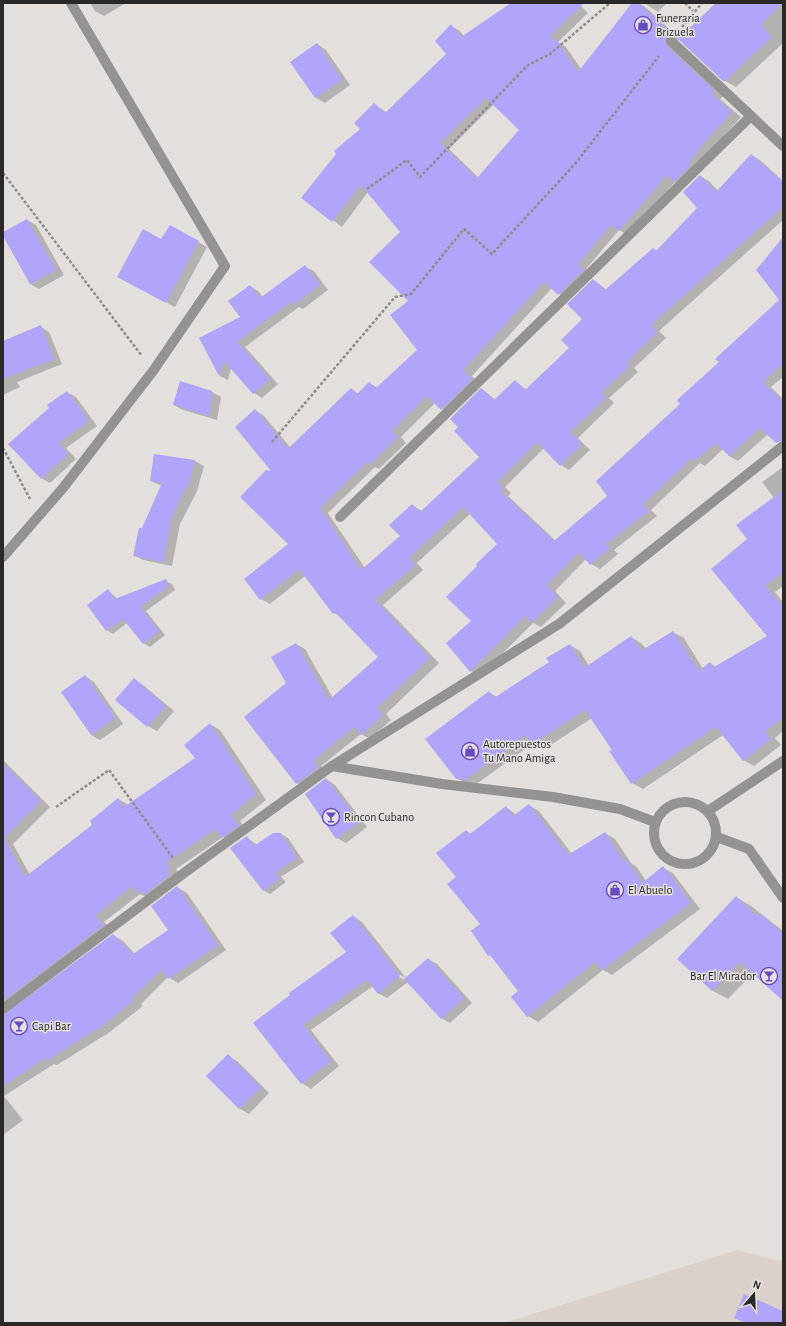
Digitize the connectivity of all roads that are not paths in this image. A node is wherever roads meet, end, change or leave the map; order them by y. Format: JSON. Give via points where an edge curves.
{"nodes":[{"id":1,"x":71,"y":3,"type":"edge"},
{"id":2,"x":671,"y":41,"type":"road end"},
{"id":3,"x":751,"y":116,"type":"junction"},
{"id":4,"x":783,"y":146,"type":"edge"},
{"id":5,"x":783,"y":446,"type":"edge"},
{"id":6,"x":340,"y":517,"type":"dead end"},
{"id":7,"x":3,"y":557,"type":"edge"},
{"id":8,"x":783,"y":761,"type":"edge"},
{"id":9,"x":332,"y":766,"type":"junction"},
{"id":10,"x":708,"y":811,"type":"junction"},
{"id":11,"x":656,"y":822,"type":"junction"},
{"id":12,"x":717,"y":837,"type":"junction"},
{"id":13,"x":783,"y":898,"type":"edge"},
{"id":14,"x":3,"y":1009,"type":"edge"}],
"edges":[{"from":1,"to":7,"type":"street","via":[[225,266],[153,371],[63,488]]},
{"from":2,"to":3,"type":"street"},
{"from":3,"to":4,"type":"street"},
{"from":3,"to":6,"type":"street"},
{"from":5,"to":9,"type":"street","via":[[559,624]]},
{"from":8,"to":10,"type":"street"},
{"from":9,"to":11,"type":"street","via":[[442,784],[554,797],[620,809]]},
{"from":9,"to":14,"type":"street"},
{"from":10,"to":11,"type":"street","via":[[695,803],[679,802],[664,809]]},
{"from":10,"to":12,"type":"street","via":[[715,823]]},
{"from":11,"to":12,"type":"street","via":[[654,835],[658,848],[666,858],[678,864],[692,864],[704,859],[713,849]]},
{"from":12,"to":13,"type":"street","via":[[749,849]]}]}
